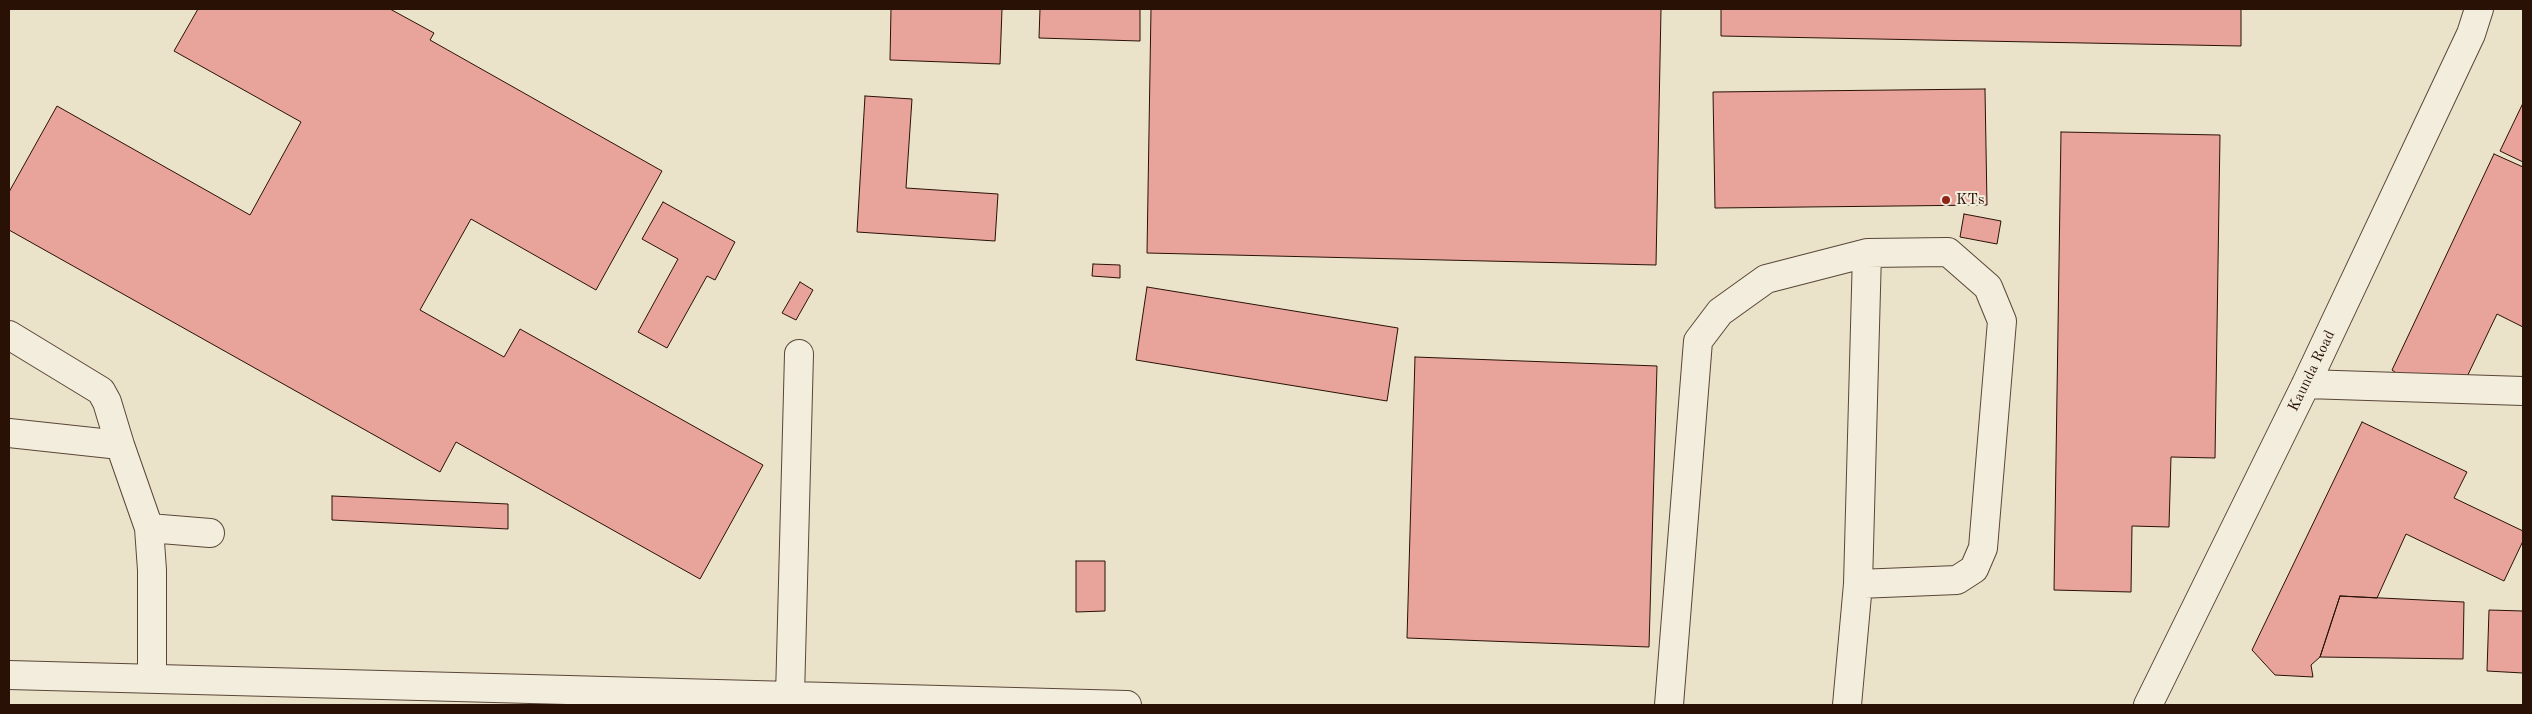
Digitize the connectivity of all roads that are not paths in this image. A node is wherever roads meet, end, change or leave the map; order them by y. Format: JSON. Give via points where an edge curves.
{"nodes":[{"id":1,"x":2462,"y":9,"type":"edge"},
{"id":2,"x":2479,"y":9,"type":"edge"},
{"id":3,"x":2471,"y":34,"type":"junction"},
{"id":4,"x":1867,"y":253,"type":"junction"},
{"id":5,"x":9,"y":335,"type":"edge"},
{"id":6,"x":800,"y":354,"type":"dead end"},
{"id":7,"x":2306,"y":384,"type":"junction"},
{"id":8,"x":2523,"y":392,"type":"edge"},
{"id":9,"x":9,"y":433,"type":"edge"},
{"id":10,"x":120,"y":445,"type":"junction"},
{"id":11,"x":149,"y":528,"type":"junction"},
{"id":12,"x":210,"y":533,"type":"dead end"},
{"id":13,"x":1858,"y":584,"type":"junction"},
{"id":14,"x":9,"y":675,"type":"edge"},
{"id":15,"x":152,"y":679,"type":"junction"},
{"id":16,"x":790,"y":696,"type":"junction"},
{"id":17,"x":1127,"y":705,"type":"edge"},
{"id":18,"x":1669,"y":705,"type":"edge"},
{"id":19,"x":1847,"y":705,"type":"edge"},
{"id":20,"x":2148,"y":705,"type":"edge"}],
"edges":[{"from":1,"to":3,"type":"street"},
{"from":2,"to":3,"type":"street","name":"Kaunda Road"},
{"from":3,"to":7,"type":"street","name":"Kaunda Road"},
{"from":4,"to":13,"type":"street"},
{"from":4,"to":13,"type":"street","via":[[1948,252],[1988,287],[2002,321],[1983,548],[1974,569],[1957,580]]},
{"from":4,"to":18,"type":"street","via":[[1766,279],[1720,312],[1698,341]]},
{"from":5,"to":10,"type":"street","via":[[101,391]]},
{"from":6,"to":16,"type":"street"},
{"from":7,"to":8,"type":"street"},
{"from":7,"to":20,"type":"street","name":"Kaunda Road"},
{"from":9,"to":10,"type":"street"},
{"from":10,"to":11,"type":"street"},
{"from":11,"to":12,"type":"street"},
{"from":11,"to":15,"type":"street"},
{"from":13,"to":19,"type":"street"},
{"from":14,"to":15,"type":"street"},
{"from":15,"to":16,"type":"street"},
{"from":16,"to":17,"type":"street"}]}
